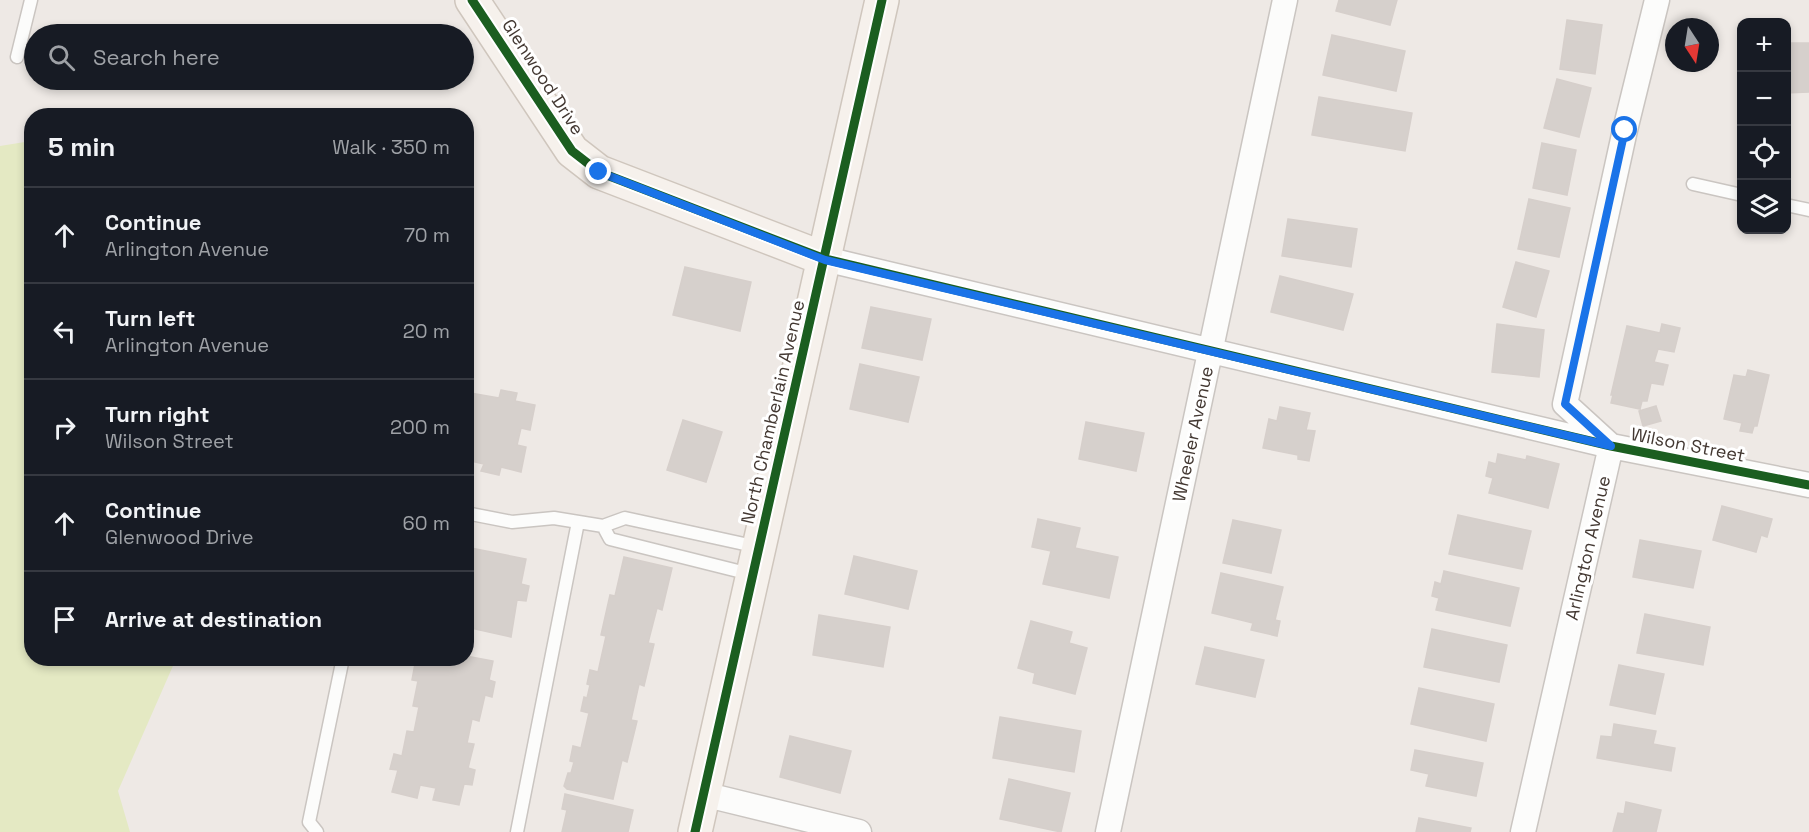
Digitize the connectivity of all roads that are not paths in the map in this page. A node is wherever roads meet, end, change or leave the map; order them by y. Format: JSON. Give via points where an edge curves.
{"nodes":[{"id":1,"x":31,"y":0,"type":"edge"},
{"id":2,"x":472,"y":0,"type":"edge"},
{"id":3,"x":882,"y":0,"type":"edge"},
{"id":4,"x":1285,"y":0,"type":"edge"},
{"id":5,"x":1657,"y":0,"type":"edge"},
{"id":6,"x":25,"y":24,"type":"edge"},
{"id":7,"x":24,"y":28,"type":"edge"},
{"id":8,"x":17,"y":57,"type":"dead end"},
{"id":9,"x":1693,"y":184,"type":"dead end"},
{"id":10,"x":1737,"y":194,"type":"edge"},
{"id":11,"x":1791,"y":206,"type":"edge"},
{"id":12,"x":1809,"y":210,"type":"edge"},
{"id":13,"x":825,"y":260,"type":"junction"},
{"id":14,"x":1211,"y":350,"type":"junction"},
{"id":15,"x":1611,"y":446,"type":"junction"},
{"id":16,"x":1809,"y":485,"type":"edge"},
{"id":17,"x":474,"y":515,"type":"edge"},
{"id":18,"x":578,"y":522,"type":"junction"},
{"id":19,"x":603,"y":526,"type":"junction"},
{"id":20,"x":756,"y":561,"type":"junction"},
{"id":21,"x":341,"y":666,"type":"edge"},
{"id":22,"x":703,"y":794,"type":"junction"},
{"id":23,"x":317,"y":832,"type":"edge"},
{"id":24,"x":517,"y":832,"type":"edge"},
{"id":25,"x":695,"y":832,"type":"edge"},
{"id":26,"x":859,"y":832,"type":"edge"},
{"id":27,"x":1108,"y":832,"type":"edge"},
{"id":28,"x":1523,"y":832,"type":"edge"}],
"edges":[{"from":1,"to":6,"type":"lane"},
{"from":2,"to":13,"type":"street","name":"Glenwood Drive","via":[[572,152],[599,172]]},
{"from":3,"to":13,"type":"street","name":"North Chamberlain Avenue"},
{"from":4,"to":14,"type":"street","name":"Wheeler Avenue"},
{"from":5,"to":15,"type":"street","via":[[1565,404]]},
{"from":7,"to":8,"type":"lane"},
{"from":9,"to":10,"type":"lane"},
{"from":11,"to":12,"type":"lane"},
{"from":13,"to":14,"type":"street","name":"Wilson Street"},
{"from":13,"to":20,"type":"street","name":"North Chamberlain Avenue"},
{"from":14,"to":15,"type":"street","name":"Wilson Street"},
{"from":14,"to":27,"type":"street","name":"Wheeler Avenue"},
{"from":15,"to":16,"type":"street","name":"Wilson Street"},
{"from":15,"to":28,"type":"street","name":"Arlington Avenue"},
{"from":17,"to":18,"type":"lane","via":[[512,522],[554,518]]},
{"from":18,"to":19,"type":"lane"},
{"from":18,"to":24,"type":"lane"},
{"from":19,"to":20,"type":"lane","via":[[626,518]]},
{"from":19,"to":20,"type":"lane","via":[[610,539]]},
{"from":20,"to":22,"type":"street","name":"North Chamberlain Avenue"},
{"from":21,"to":23,"type":"lane","via":[[309,822]]},
{"from":22,"to":25,"type":"street","name":"North Chamberlain Avenue"},
{"from":22,"to":26,"type":"street"}]}
